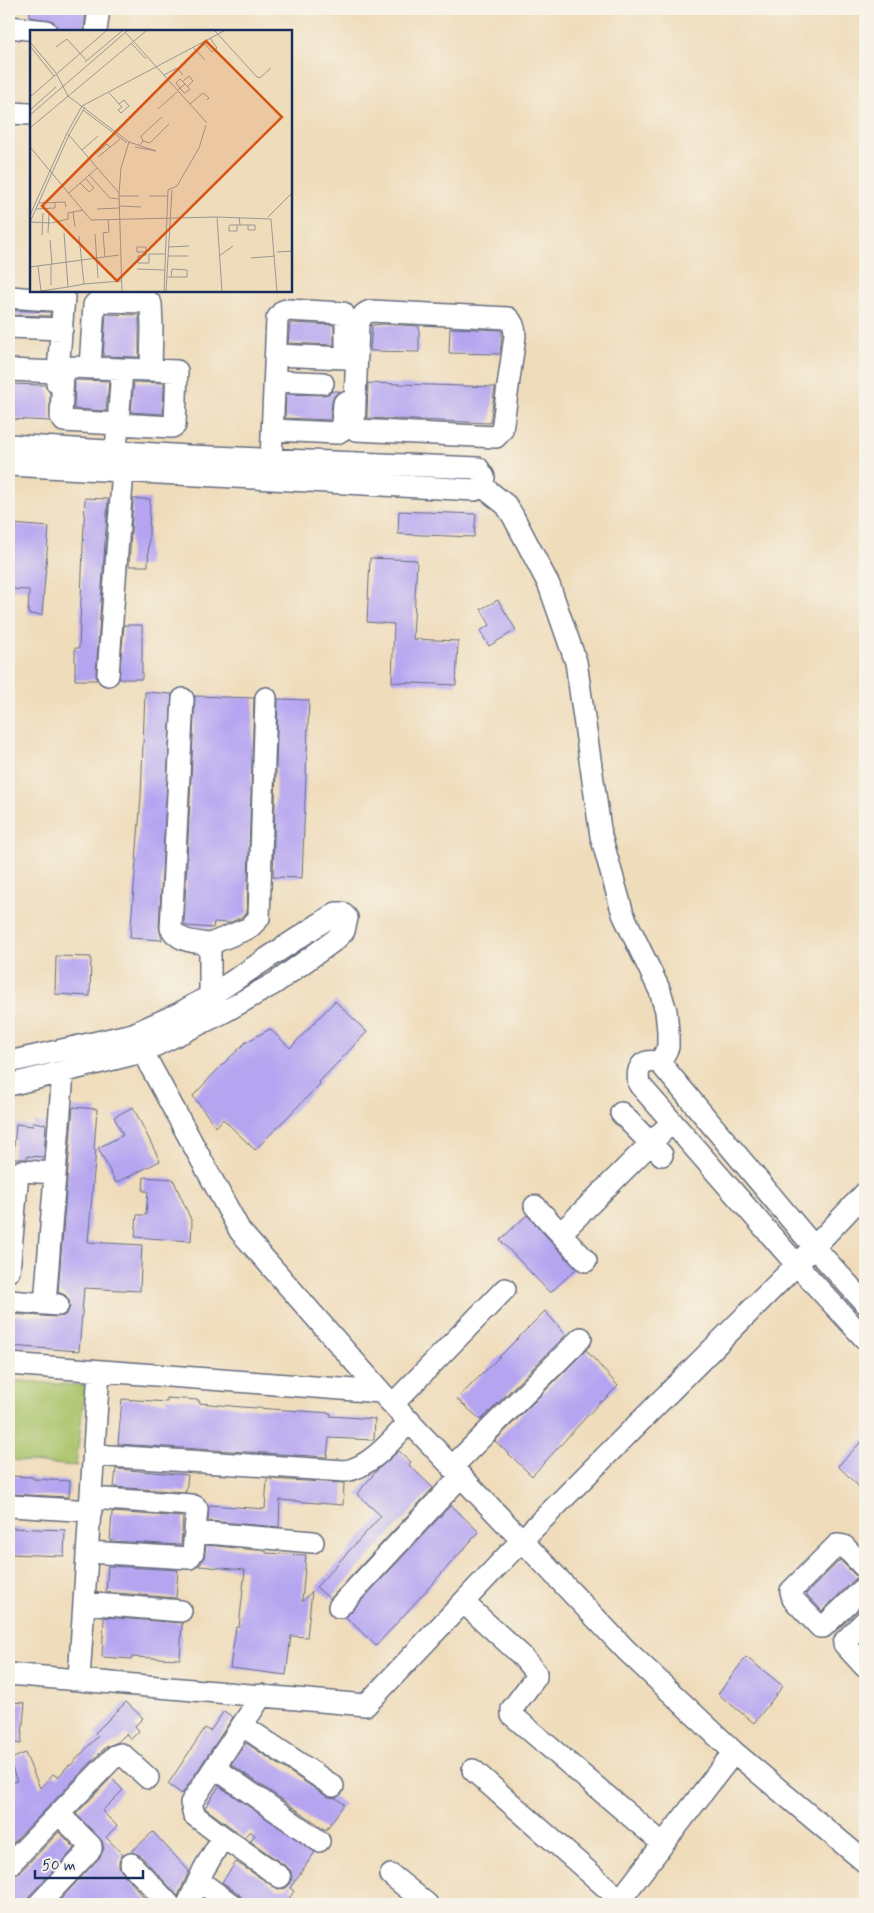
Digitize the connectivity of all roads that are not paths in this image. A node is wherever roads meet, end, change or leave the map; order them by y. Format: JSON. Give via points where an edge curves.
{"nodes":[{"id":1,"x":99,"y":9,"type":"edge"},
{"id":2,"x":9,"y":27,"type":"edge"},
{"id":3,"x":37,"y":30,"type":"edge"},
{"id":4,"x":96,"y":30,"type":"edge"},
{"id":5,"x":9,"y":114,"type":"edge"},
{"id":6,"x":30,"y":114,"type":"edge"},
{"id":7,"x":9,"y":297,"type":"edge"},
{"id":8,"x":9,"y":327,"type":"edge"},
{"id":9,"x":62,"y":330,"type":"junction"},
{"id":10,"x":276,"y":355,"type":"junction"},
{"id":11,"x":346,"y":358,"type":"junction"},
{"id":12,"x":90,"y":368,"type":"junction"},
{"id":13,"x":122,"y":369,"type":"junction"},
{"id":14,"x":9,"y":370,"type":"edge"},
{"id":15,"x":151,"y":370,"type":"junction"},
{"id":16,"x":58,"y":372,"type":"junction"},
{"id":17,"x":275,"y":381,"type":"junction"},
{"id":18,"x":323,"y":383,"type":"dead end"},
{"id":19,"x":54,"y":408,"type":"dead end"},
{"id":20,"x":118,"y":424,"type":"junction"},
{"id":21,"x":273,"y":430,"type":"junction"},
{"id":22,"x":324,"y":432,"type":"junction"},
{"id":23,"x":430,"y":434,"type":"junction"},
{"id":24,"x":9,"y":445,"type":"edge"},
{"id":25,"x":271,"y":460,"type":"junction"},
{"id":26,"x":120,"y":461,"type":"junction"},
{"id":27,"x":322,"y":462,"type":"junction"},
{"id":28,"x":9,"y":465,"type":"edge"},
{"id":29,"x":428,"y":466,"type":"junction"},
{"id":30,"x":482,"y":486,"type":"junction"},
{"id":31,"x":108,"y":675,"type":"dead end"},
{"id":32,"x":266,"y":698,"type":"dead end"},
{"id":33,"x":183,"y":699,"type":"dead end"},
{"id":34,"x":210,"y":944,"type":"junction"},
{"id":35,"x":210,"y":996,"type":"junction"},
{"id":36,"x":222,"y":1013,"type":"junction"},
{"id":37,"x":138,"y":1043,"type":"junction"},
{"id":38,"x":9,"y":1062,"type":"edge"},
{"id":39,"x":660,"y":1063,"type":"junction"},
{"id":40,"x":63,"y":1072,"type":"junction"},
{"id":41,"x":9,"y":1085,"type":"edge"},
{"id":42,"x":621,"y":1113,"type":"dead end"},
{"id":43,"x":672,"y":1122,"type":"junction"},
{"id":44,"x":656,"y":1149,"type":"junction"},
{"id":45,"x":55,"y":1174,"type":"junction"},
{"id":46,"x":865,"y":1193,"type":"edge"},
{"id":47,"x":535,"y":1206,"type":"dead end"},
{"id":48,"x":561,"y":1233,"type":"junction"},
{"id":49,"x":814,"y":1247,"type":"junction"},
{"id":50,"x":586,"y":1261,"type":"dead end"},
{"id":51,"x":796,"y":1264,"type":"junction"},
{"id":52,"x":9,"y":1271,"type":"edge"},
{"id":53,"x":505,"y":1289,"type":"dead end"},
{"id":54,"x":9,"y":1301,"type":"edge"},
{"id":55,"x":865,"y":1303,"type":"edge"},
{"id":56,"x":581,"y":1338,"type":"dead end"},
{"id":57,"x":865,"y":1340,"type":"edge"},
{"id":58,"x":9,"y":1364,"type":"edge"},
{"id":59,"x":100,"y":1371,"type":"junction"},
{"id":60,"x":387,"y":1398,"type":"junction"},
{"id":61,"x":410,"y":1421,"type":"junction"},
{"id":62,"x":94,"y":1455,"type":"junction"},
{"id":63,"x":456,"y":1471,"type":"junction"},
{"id":64,"x":91,"y":1505,"type":"junction"},
{"id":65,"x":11,"y":1506,"type":"dead end"},
{"id":66,"x":195,"y":1532,"type":"junction"},
{"id":67,"x":521,"y":1541,"type":"junction"},
{"id":68,"x":313,"y":1542,"type":"dead end"},
{"id":69,"x":87,"y":1552,"type":"junction"},
{"id":70,"x":865,"y":1568,"type":"edge"},
{"id":71,"x":865,"y":1587,"type":"edge"},
{"id":72,"x":463,"y":1602,"type":"junction"},
{"id":73,"x":84,"y":1604,"type":"junction"},
{"id":74,"x":339,"y":1607,"type":"dead end"},
{"id":75,"x":181,"y":1611,"type":"dead end"},
{"id":76,"x":865,"y":1621,"type":"edge"},
{"id":77,"x":865,"y":1667,"type":"edge"},
{"id":78,"x":9,"y":1674,"type":"edge"},
{"id":79,"x":78,"y":1679,"type":"junction"},
{"id":80,"x":262,"y":1694,"type":"junction"},
{"id":81,"x":243,"y":1726,"type":"junction"},
{"id":82,"x":734,"y":1752,"type":"junction"},
{"id":83,"x":214,"y":1768,"type":"junction"},
{"id":84,"x":473,"y":1770,"type":"dead end"},
{"id":85,"x":148,"y":1778,"type":"dead end"},
{"id":86,"x":333,"y":1786,"type":"dead end"},
{"id":87,"x":59,"y":1814,"type":"junction"},
{"id":88,"x":223,"y":1837,"type":"junction"},
{"id":89,"x":319,"y":1841,"type":"dead end"},
{"id":90,"x":663,"y":1844,"type":"junction"},
{"id":91,"x":865,"y":1862,"type":"edge"},
{"id":92,"x":131,"y":1864,"type":"dead end"},
{"id":93,"x":9,"y":1865,"type":"edge"},
{"id":94,"x":391,"y":1875,"type":"dead end"},
{"id":95,"x":280,"y":1877,"type":"dead end"},
{"id":96,"x":199,"y":1881,"type":"junction"},
{"id":97,"x":621,"y":1903,"type":"edge"},
{"id":98,"x":39,"y":1904,"type":"edge"},
{"id":99,"x":170,"y":1904,"type":"edge"},
{"id":100,"x":188,"y":1904,"type":"edge"},
{"id":101,"x":231,"y":1904,"type":"edge"},
{"id":102,"x":427,"y":1904,"type":"edge"}],
"edges":[{"from":1,"to":4,"type":"street"},
{"from":2,"to":3,"type":"street"},
{"from":5,"to":6,"type":"street"},
{"from":7,"to":9,"type":"street","via":[[58,299]]},
{"from":8,"to":9,"type":"street"},
{"from":9,"to":16,"type":"street"},
{"from":10,"to":11,"type":"street"},
{"from":10,"to":11,"type":"street","via":[[278,319],[287,310],[345,314]]},
{"from":10,"to":17,"type":"street"},
{"from":11,"to":22,"type":"street","via":[[342,430]]},
{"from":12,"to":13,"type":"street"},
{"from":12,"to":15,"type":"street","via":[[94,305],[98,300],[151,304]]},
{"from":12,"to":20,"type":"street","via":[[69,367],[64,371],[61,418]]},
{"from":13,"to":15,"type":"street"},
{"from":13,"to":20,"type":"street"},
{"from":14,"to":16,"type":"street"},
{"from":15,"to":20,"type":"street","via":[[175,370],[178,373],[174,425]]},
{"from":16,"to":19,"type":"street"},
{"from":17,"to":18,"type":"street"},
{"from":17,"to":21,"type":"street"},
{"from":20,"to":26,"type":"street"},
{"from":21,"to":22,"type":"street"},
{"from":21,"to":25,"type":"street"},
{"from":22,"to":27,"type":"street"},
{"from":23,"to":23,"type":"street","via":[[359,431],[355,428],[360,318],[371,311],[508,318],[514,324],[515,336],[500,434],[496,437]]},
{"from":23,"to":29,"type":"street"},
{"from":24,"to":26,"type":"street"},
{"from":25,"to":26,"type":"street"},
{"from":25,"to":27,"type":"street"},
{"from":26,"to":28,"type":"street"},
{"from":26,"to":30,"type":"street","via":[[475,490]]},
{"from":26,"to":31,"type":"street"},
{"from":27,"to":29,"type":"street"},
{"from":29,"to":30,"type":"street","via":[[478,468],[484,477]]},
{"from":30,"to":39,"type":"street","via":[[506,505],[513,516],[549,585],[575,660],[602,836],[623,914],[660,991],[666,1011],[668,1047]]},
{"from":32,"to":34,"type":"street","via":[[259,918],[249,928]]},
{"from":33,"to":34,"type":"street","via":[[171,928],[176,936],[188,941]]},
{"from":34,"to":35,"type":"street"},
{"from":35,"to":36,"type":"street"},
{"from":35,"to":36,"type":"street","via":[[336,913],[347,918],[344,930],[335,940],[275,983]]},
{"from":35,"to":37,"type":"street"},
{"from":36,"to":37,"type":"street"},
{"from":37,"to":38,"type":"street"},
{"from":37,"to":40,"type":"street"},
{"from":37,"to":60,"type":"street","via":[[240,1231]]},
{"from":39,"to":43,"type":"street","via":[[652,1061],[641,1066],[639,1084]]},
{"from":39,"to":49,"type":"street"},
{"from":40,"to":41,"type":"street"},
{"from":40,"to":45,"type":"street"},
{"from":42,"to":44,"type":"street"},
{"from":43,"to":44,"type":"street"},
{"from":43,"to":51,"type":"street"},
{"from":44,"to":48,"type":"street"},
{"from":45,"to":52,"type":"street","via":[[22,1171],[18,1174]]},
{"from":45,"to":54,"type":"street","via":[[52,1304]]},
{"from":46,"to":49,"type":"street"},
{"from":47,"to":48,"type":"street"},
{"from":48,"to":50,"type":"street"},
{"from":49,"to":51,"type":"street"},
{"from":49,"to":55,"type":"street"},
{"from":51,"to":57,"type":"street"},
{"from":51,"to":67,"type":"street"},
{"from":53,"to":60,"type":"street"},
{"from":56,"to":63,"type":"street"},
{"from":58,"to":59,"type":"street"},
{"from":59,"to":60,"type":"street"},
{"from":59,"to":62,"type":"street"},
{"from":60,"to":61,"type":"street"},
{"from":61,"to":62,"type":"street","via":[[366,1463],[345,1471]]},
{"from":61,"to":63,"type":"street"},
{"from":62,"to":64,"type":"street"},
{"from":63,"to":67,"type":"street"},
{"from":63,"to":74,"type":"street"},
{"from":64,"to":65,"type":"street"},
{"from":64,"to":66,"type":"street","via":[[193,1505],[197,1510]]},
{"from":64,"to":69,"type":"street"},
{"from":66,"to":68,"type":"street"},
{"from":66,"to":69,"type":"street","via":[[193,1552],[186,1559]]},
{"from":67,"to":72,"type":"street"},
{"from":67,"to":82,"type":"street","via":[[626,1650]]},
{"from":69,"to":73,"type":"street"},
{"from":70,"to":71,"type":"street","via":[[844,1546],[837,1545],[790,1593],[823,1627]]},
{"from":72,"to":80,"type":"street","via":[[366,1705]]},
{"from":72,"to":90,"type":"street","via":[[536,1673],[511,1713]]},
{"from":73,"to":75,"type":"street"},
{"from":73,"to":79,"type":"street"},
{"from":76,"to":77,"type":"street","via":[[844,1644]]},
{"from":78,"to":79,"type":"street"},
{"from":79,"to":80,"type":"street"},
{"from":80,"to":81,"type":"street"},
{"from":81,"to":83,"type":"street"},
{"from":81,"to":86,"type":"street"},
{"from":82,"to":90,"type":"street"},
{"from":82,"to":91,"type":"street"},
{"from":83,"to":88,"type":"street","via":[[191,1807],[194,1815]]},
{"from":83,"to":89,"type":"street"},
{"from":84,"to":97,"type":"street"},
{"from":85,"to":87,"type":"street","via":[[118,1754]]},
{"from":87,"to":93,"type":"street"},
{"from":87,"to":98,"type":"street","via":[[91,1849]]},
{"from":88,"to":95,"type":"street"},
{"from":88,"to":96,"type":"street"},
{"from":90,"to":97,"type":"street"},
{"from":92,"to":99,"type":"street"},
{"from":94,"to":102,"type":"street"},
{"from":96,"to":100,"type":"street"},
{"from":96,"to":101,"type":"street"}]}
